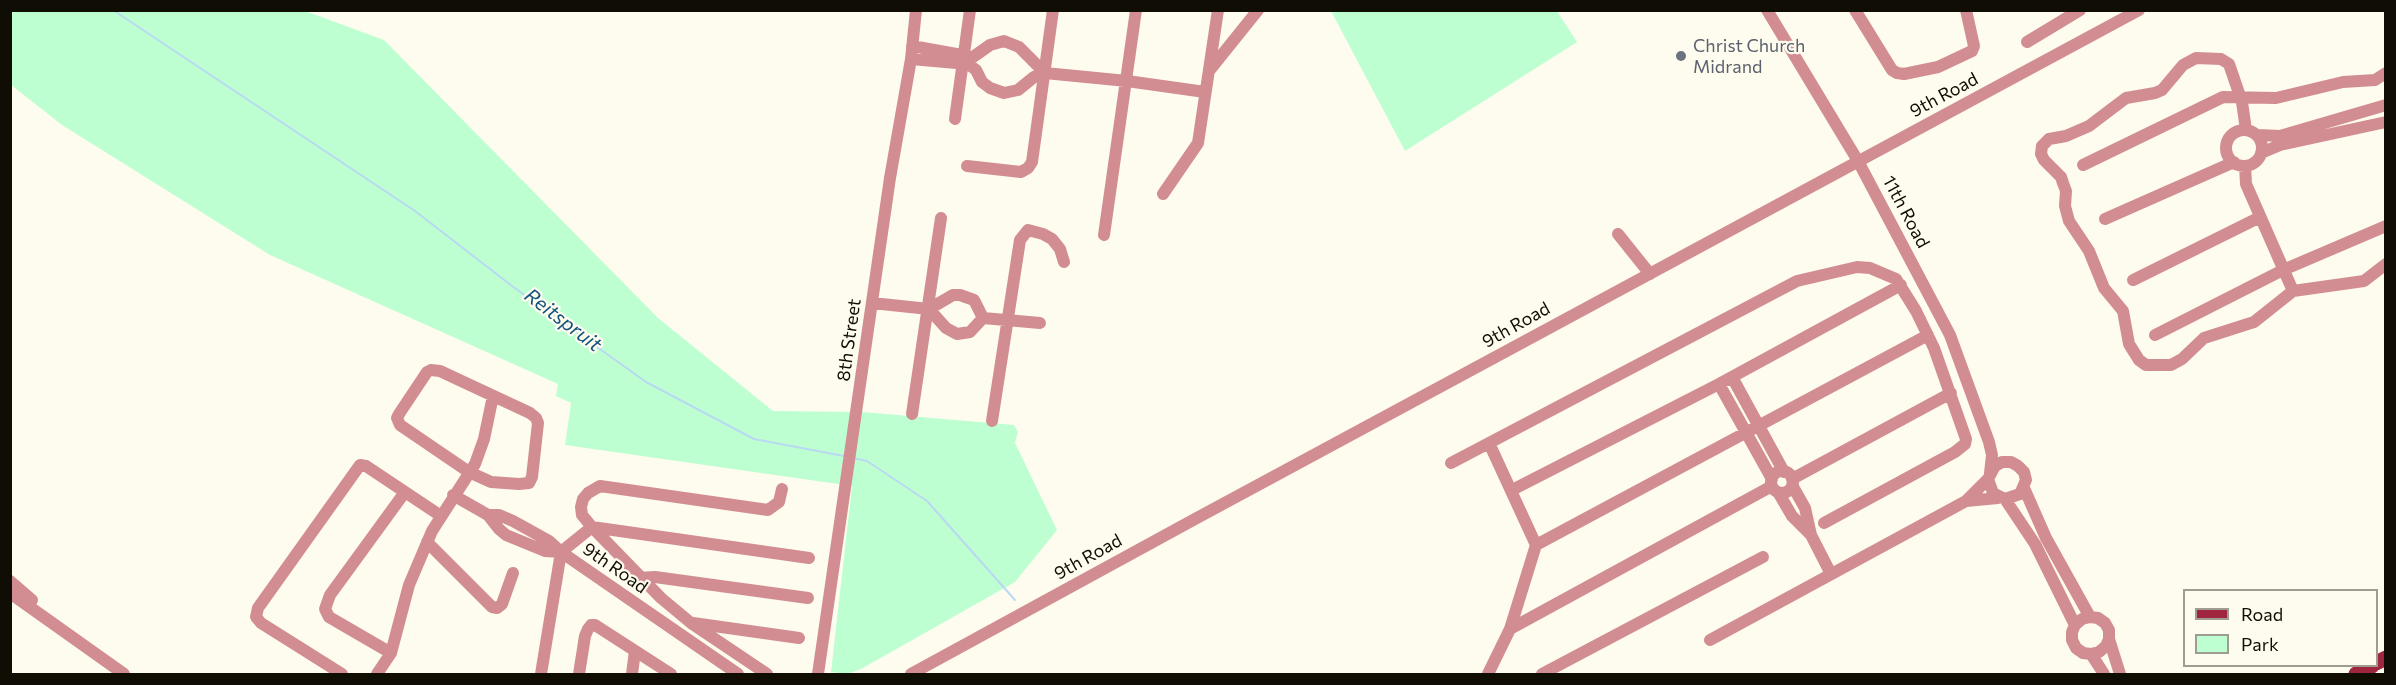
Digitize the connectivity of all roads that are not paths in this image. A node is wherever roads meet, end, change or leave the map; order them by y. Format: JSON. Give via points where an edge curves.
{"nodes":[{"id":1,"x":916,"y":10,"type":"edge"},
{"id":2,"x":970,"y":10,"type":"edge"},
{"id":3,"x":1053,"y":10,"type":"edge"},
{"id":4,"x":1136,"y":10,"type":"edge"},
{"id":5,"x":1218,"y":10,"type":"edge"},
{"id":6,"x":1258,"y":10,"type":"edge"},
{"id":7,"x":1767,"y":10,"type":"edge"},
{"id":8,"x":1856,"y":10,"type":"edge"},
{"id":9,"x":1966,"y":10,"type":"edge"},
{"id":10,"x":2080,"y":10,"type":"edge"},
{"id":11,"x":2139,"y":10,"type":"edge"},
{"id":12,"x":2027,"y":42,"type":"dead end"},
{"id":13,"x":912,"y":52,"type":"junction"},
{"id":14,"x":964,"y":60,"type":"junction"},
{"id":15,"x":1209,"y":72,"type":"junction"},
{"id":16,"x":2385,"y":72,"type":"edge"},
{"id":17,"x":1045,"y":73,"type":"junction"},
{"id":18,"x":1127,"y":81,"type":"junction"},
{"id":19,"x":1205,"y":92,"type":"junction"},
{"id":20,"x":2238,"y":95,"type":"junction"},
{"id":21,"x":2382,"y":106,"type":"edge"},
{"id":22,"x":2340,"y":118,"type":"junction"},
{"id":23,"x":955,"y":119,"type":"dead end"},
{"id":24,"x":2384,"y":122,"type":"edge"},
{"id":25,"x":2344,"y":132,"type":"junction"},
{"id":26,"x":2246,"y":133,"type":"junction"},
{"id":27,"x":2261,"y":153,"type":"junction"},
{"id":28,"x":1858,"y":161,"type":"junction"},
{"id":29,"x":2240,"y":164,"type":"junction"},
{"id":30,"x":2083,"y":165,"type":"dead end"},
{"id":31,"x":967,"y":166,"type":"dead end"},
{"id":32,"x":1163,"y":194,"type":"dead end"},
{"id":33,"x":2260,"y":217,"type":"junction"},
{"id":34,"x":941,"y":218,"type":"dead end"},
{"id":35,"x":2105,"y":219,"type":"dead end"},
{"id":36,"x":2385,"y":226,"type":"edge"},
{"id":37,"x":1618,"y":234,"type":"dead end"},
{"id":38,"x":1104,"y":235,"type":"dead end"},
{"id":39,"x":1064,"y":262,"type":"dead end"},
{"id":40,"x":2385,"y":264,"type":"edge"},
{"id":41,"x":2283,"y":270,"type":"junction"},
{"id":42,"x":1650,"y":274,"type":"junction"},
{"id":43,"x":2133,"y":280,"type":"dead end"},
{"id":44,"x":1901,"y":285,"type":"junction"},
{"id":45,"x":2293,"y":291,"type":"junction"},
{"id":46,"x":872,"y":303,"type":"junction"},
{"id":47,"x":929,"y":309,"type":"junction"},
{"id":48,"x":983,"y":318,"type":"junction"},
{"id":49,"x":1008,"y":320,"type":"junction"},
{"id":50,"x":1040,"y":323,"type":"dead end"},
{"id":51,"x":1928,"y":335,"type":"junction"},
{"id":52,"x":2155,"y":335,"type":"dead end"},
{"id":53,"x":1732,"y":377,"type":"junction"},
{"id":54,"x":1719,"y":384,"type":"junction"},
{"id":55,"x":1950,"y":393,"type":"junction"},
{"id":56,"x":493,"y":396,"type":"junction"},
{"id":57,"x":912,"y":414,"type":"dead end"},
{"id":58,"x":992,"y":421,"type":"dead end"},
{"id":59,"x":1758,"y":424,"type":"junction"},
{"id":60,"x":1746,"y":431,"type":"junction"},
{"id":61,"x":1989,"y":442,"type":"junction"},
{"id":62,"x":1489,"y":443,"type":"junction"},
{"id":63,"x":2011,"y":462,"type":"junction"},
{"id":64,"x":1451,"y":463,"type":"dead end"},
{"id":65,"x":469,"y":472,"type":"junction"},
{"id":66,"x":1989,"y":476,"type":"junction"},
{"id":67,"x":1789,"y":479,"type":"junction"},
{"id":68,"x":1774,"y":485,"type":"junction"},
{"id":69,"x":2024,"y":488,"type":"junction"},
{"id":70,"x":782,"y":489,"type":"dead end"},
{"id":71,"x":1512,"y":490,"type":"junction"},
{"id":72,"x":405,"y":492,"type":"junction"},
{"id":73,"x":453,"y":495,"type":"junction"},
{"id":74,"x":2002,"y":498,"type":"junction"},
{"id":75,"x":1966,"y":501,"type":"junction"},
{"id":76,"x":441,"y":516,"type":"junction"},
{"id":77,"x":1824,"y":523,"type":"dead end"},
{"id":78,"x":592,"y":527,"type":"junction"},
{"id":79,"x":1811,"y":535,"type":"junction"},
{"id":80,"x":427,"y":542,"type":"junction"},
{"id":81,"x":1536,"y":545,"type":"junction"},
{"id":82,"x":561,"y":552,"type":"junction"},
{"id":83,"x":1763,"y":557,"type":"dead end"},
{"id":84,"x":809,"y":558,"type":"dead end"},
{"id":85,"x":513,"y":573,"type":"dead end"},
{"id":86,"x":1831,"y":574,"type":"junction"},
{"id":87,"x":639,"y":578,"type":"junction"},
{"id":88,"x":10,"y":581,"type":"edge"},
{"id":89,"x":10,"y":593,"type":"edge"},
{"id":90,"x":808,"y":598,"type":"dead end"},
{"id":91,"x":2090,"y":617,"type":"junction"},
{"id":92,"x":691,"y":623,"type":"junction"},
{"id":93,"x":2075,"y":624,"type":"junction"},
{"id":94,"x":1510,"y":628,"type":"junction"},
{"id":95,"x":66,"y":631,"type":"junction"},
{"id":96,"x":799,"y":638,"type":"dead end"},
{"id":97,"x":2109,"y":639,"type":"junction"},
{"id":98,"x":1710,"y":640,"type":"dead end"},
{"id":99,"x":635,"y":651,"type":"junction"},
{"id":100,"x":391,"y":653,"type":"junction"},
{"id":101,"x":2091,"y":654,"type":"junction"},
{"id":102,"x":2371,"y":667,"type":"edge"},
{"id":103,"x":728,"y":672,"type":"edge"},
{"id":104,"x":124,"y":675,"type":"edge"},
{"id":105,"x":342,"y":675,"type":"edge"},
{"id":106,"x":377,"y":675,"type":"edge"},
{"id":107,"x":541,"y":675,"type":"edge"},
{"id":108,"x":579,"y":675,"type":"edge"},
{"id":109,"x":632,"y":675,"type":"edge"},
{"id":110,"x":671,"y":675,"type":"edge"},
{"id":111,"x":767,"y":675,"type":"edge"},
{"id":112,"x":818,"y":675,"type":"edge"},
{"id":113,"x":911,"y":675,"type":"edge"},
{"id":114,"x":1488,"y":675,"type":"edge"},
{"id":115,"x":1542,"y":675,"type":"edge"},
{"id":116,"x":2104,"y":675,"type":"edge"},
{"id":117,"x":2120,"y":675,"type":"edge"},
{"id":118,"x":2356,"y":675,"type":"edge"}],
"edges":[{"from":1,"to":13,"type":"street","name":"8th Street"},
{"from":2,"to":14,"type":"street"},
{"from":3,"to":17,"type":"street"},
{"from":4,"to":18,"type":"street"},
{"from":5,"to":15,"type":"street"},
{"from":6,"to":15,"type":"street"},
{"from":7,"to":28,"type":"street","name":"11th Road"},
{"from":8,"to":9,"type":"street","via":[[1892,70],[1904,74],[1938,67],[1972,51]]},
{"from":10,"to":12,"type":"street"},
{"from":11,"to":28,"type":"street","name":"9th Road"},
{"from":13,"to":14,"type":"street"},
{"from":13,"to":46,"type":"street","name":"8th Street"},
{"from":14,"to":17,"type":"street","via":[[996,42],[1012,43]]},
{"from":14,"to":17,"type":"street","via":[[982,82],[1004,93],[1018,90]]},
{"from":14,"to":23,"type":"street"},
{"from":15,"to":19,"type":"street"},
{"from":16,"to":20,"type":"street","via":[[2375,80],[2343,82],[2276,98]]},
{"from":17,"to":18,"type":"street"},
{"from":17,"to":31,"type":"street","via":[[1028,168],[1021,172]]},
{"from":18,"to":19,"type":"street"},
{"from":18,"to":38,"type":"street"},
{"from":19,"to":32,"type":"street","via":[[1198,143]]},
{"from":20,"to":26,"type":"street"},
{"from":20,"to":30,"type":"street","via":[[2218,99]]},
{"from":20,"to":45,"type":"street","via":[[2226,61],[2196,58],[2188,61],[2162,90],[2126,98],[2089,126],[2049,139],[2041,154],[2061,177],[2069,221],[2089,251],[2104,288],[2123,311],[2134,354],[2146,365],[2176,363],[2204,338],[2253,322]]},
{"from":21,"to":22,"type":"street"},
{"from":21,"to":24,"type":"street"},
{"from":22,"to":25,"type":"street"},
{"from":22,"to":26,"type":"street","via":[[2280,136]]},
{"from":24,"to":25,"type":"street"},
{"from":25,"to":27,"type":"street","via":[[2280,145]]},
{"from":26,"to":27,"type":"street","via":[[2262,144]]},
{"from":26,"to":29,"type":"street","via":[[2226,145],[2228,154]]},
{"from":27,"to":29,"type":"street","via":[[2255,162]]},
{"from":28,"to":42,"type":"street","name":"9th Road"},
{"from":28,"to":61,"type":"street","name":"11th Road","via":[[1950,335]]},
{"from":29,"to":33,"type":"street"},
{"from":29,"to":35,"type":"street"},
{"from":33,"to":41,"type":"street"},
{"from":33,"to":43,"type":"street"},
{"from":34,"to":47,"type":"street"},
{"from":36,"to":41,"type":"street"},
{"from":37,"to":42,"type":"street"},
{"from":39,"to":49,"type":"street","via":[[1052,239],[1026,231],[1020,240]]},
{"from":40,"to":45,"type":"street","via":[[2364,281]]},
{"from":41,"to":45,"type":"street"},
{"from":41,"to":52,"type":"street"},
{"from":42,"to":113,"type":"street","name":"9th Road"},
{"from":44,"to":51,"type":"street"},
{"from":44,"to":53,"type":"street"},
{"from":44,"to":62,"type":"street","via":[[1892,275],[1864,267],[1797,281]]},
{"from":46,"to":47,"type":"street"},
{"from":46,"to":112,"type":"street","name":"8th Street"},
{"from":47,"to":48,"type":"street","via":[[960,295],[974,300]]},
{"from":47,"to":48,"type":"street","via":[[957,334],[970,332]]},
{"from":47,"to":57,"type":"street"},
{"from":48,"to":49,"type":"street"},
{"from":49,"to":50,"type":"street"},
{"from":49,"to":58,"type":"street"},
{"from":51,"to":55,"type":"street"},
{"from":51,"to":59,"type":"street"},
{"from":53,"to":54,"type":"street"},
{"from":53,"to":59,"type":"street"},
{"from":54,"to":60,"type":"street"},
{"from":54,"to":71,"type":"street"},
{"from":55,"to":67,"type":"street"},
{"from":55,"to":77,"type":"street","via":[[1966,439],[1961,449]]},
{"from":56,"to":65,"type":"street","via":[[484,439]]},
{"from":56,"to":65,"type":"street","via":[[536,418],[532,477],[527,484],[491,482]]},
{"from":56,"to":65,"type":"street","via":[[431,370],[397,418],[405,429]]},
{"from":59,"to":60,"type":"street"},
{"from":59,"to":67,"type":"street"},
{"from":60,"to":68,"type":"street"},
{"from":60,"to":81,"type":"street"},
{"from":61,"to":63,"type":"street","name":"11th Road"},
{"from":61,"to":66,"type":"street","name":"11th Road"},
{"from":62,"to":64,"type":"street"},
{"from":62,"to":71,"type":"street"},
{"from":63,"to":66,"type":"street","via":[[1995,466]]},
{"from":63,"to":69,"type":"street","via":[[2024,472]]},
{"from":65,"to":73,"type":"street"},
{"from":66,"to":74,"type":"street","via":[[1989,487]]},
{"from":66,"to":75,"type":"street"},
{"from":67,"to":68,"type":"street","via":[[1787,491]]},
{"from":67,"to":68,"type":"street","via":[[1778,472]]},
{"from":67,"to":79,"type":"street","via":[[1805,508]]},
{"from":68,"to":79,"type":"street","via":[[1792,516]]},
{"from":68,"to":94,"type":"street"},
{"from":69,"to":74,"type":"street","via":[[2013,498]]},
{"from":69,"to":91,"type":"street","via":[[2046,538]]},
{"from":70,"to":78,"type":"street","via":[[776,506],[762,511],[600,486],[588,493],[581,507]]},
{"from":71,"to":81,"type":"street"},
{"from":72,"to":76,"type":"street"},
{"from":72,"to":100,"type":"street","via":[[330,595],[325,609],[329,617]]},
{"from":72,"to":105,"type":"street","via":[[360,465],[255,614],[261,623]]},
{"from":73,"to":76,"type":"street"},
{"from":73,"to":82,"type":"street","via":[[489,515],[506,535],[545,551]]},
{"from":74,"to":75,"type":"street"},
{"from":74,"to":93,"type":"street","via":[[2035,544]]},
{"from":75,"to":86,"type":"street"},
{"from":76,"to":80,"type":"street"},
{"from":78,"to":82,"type":"street"},
{"from":78,"to":84,"type":"street"},
{"from":78,"to":87,"type":"street"},
{"from":79,"to":86,"type":"street"},
{"from":80,"to":85,"type":"street","via":[[492,607],[502,604]]},
{"from":80,"to":100,"type":"street","via":[[409,585]]},
{"from":81,"to":94,"type":"street"},
{"from":82,"to":103,"type":"street","name":"9th Road"},
{"from":82,"to":107,"type":"street"},
{"from":83,"to":115,"type":"street"},
{"from":86,"to":98,"type":"street"},
{"from":87,"to":90,"type":"street"},
{"from":87,"to":92,"type":"street"},
{"from":88,"to":95,"type":"street"},
{"from":89,"to":95,"type":"street"},
{"from":91,"to":93,"type":"street"},
{"from":91,"to":97,"type":"street","via":[[2105,623]]},
{"from":92,"to":96,"type":"street"},
{"from":92,"to":111,"type":"street"},
{"from":93,"to":101,"type":"street","via":[[2072,640],[2076,648]]},
{"from":94,"to":114,"type":"street"},
{"from":95,"to":104,"type":"street"},
{"from":97,"to":101,"type":"street","via":[[2099,652]]},
{"from":97,"to":117,"type":"street"},
{"from":99,"to":108,"type":"street","via":[[602,628],[591,625],[585,636]]},
{"from":99,"to":109,"type":"street"},
{"from":99,"to":110,"type":"street"},
{"from":100,"to":106,"type":"street"},
{"from":101,"to":116,"type":"street"},
{"from":102,"to":118,"type":"main road"}]}
